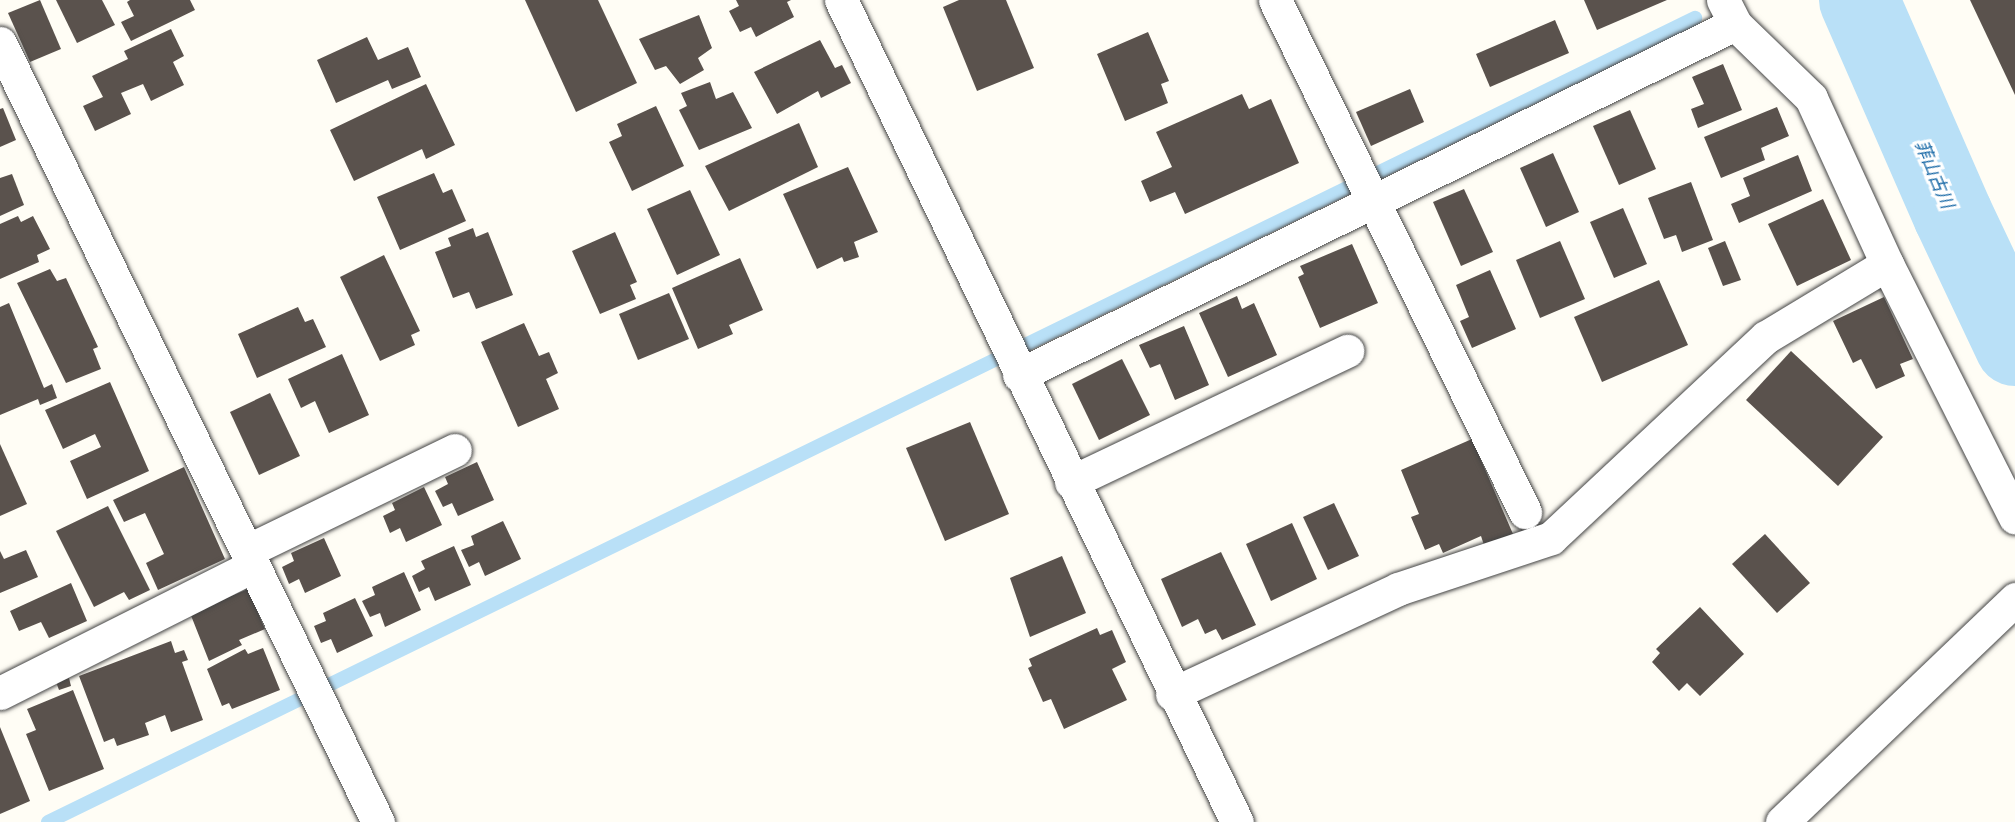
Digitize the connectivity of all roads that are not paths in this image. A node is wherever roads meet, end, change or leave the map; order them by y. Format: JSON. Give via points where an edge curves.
{"nodes":[{"id":1,"x":841,"y":0,"type":"edge"},
{"id":2,"x":1275,"y":0,"type":"edge"},
{"id":3,"x":1729,"y":12,"type":"edge"},
{"id":4,"x":0,"y":43,"type":"edge"},
{"id":5,"x":1374,"y":202,"type":"junction"},
{"id":6,"x":1887,"y":264,"type":"junction"},
{"id":7,"x":1347,"y":351,"type":"dead end"},
{"id":8,"x":1019,"y":375,"type":"junction"},
{"id":9,"x":455,"y":450,"type":"dead end"},
{"id":10,"x":1071,"y":482,"type":"junction"},
{"id":11,"x":1525,"y":512,"type":"dead end"},
{"id":12,"x":2015,"y":517,"type":"edge"},
{"id":13,"x":250,"y":559,"type":"junction"},
{"id":14,"x":2015,"y":599,"type":"edge"},
{"id":15,"x":0,"y":693,"type":"edge"},
{"id":16,"x":1172,"y":694,"type":"junction"},
{"id":17,"x":378,"y":822,"type":"edge"},
{"id":18,"x":1237,"y":822,"type":"edge"},
{"id":19,"x":1782,"y":822,"type":"edge"}],
"edges":[{"from":1,"to":8,"type":"street"},
{"from":2,"to":5,"type":"street"},
{"from":3,"to":5,"type":"street"},
{"from":3,"to":6,"type":"street","via":[[1811,98]]},
{"from":4,"to":13,"type":"street"},
{"from":5,"to":8,"type":"street"},
{"from":5,"to":11,"type":"street"},
{"from":6,"to":12,"type":"street"},
{"from":6,"to":16,"type":"street","via":[[1766,337],[1551,538],[1398,589]]},
{"from":7,"to":10,"type":"street"},
{"from":8,"to":10,"type":"street"},
{"from":9,"to":13,"type":"street"},
{"from":10,"to":16,"type":"street"},
{"from":13,"to":15,"type":"street"},
{"from":13,"to":17,"type":"street"},
{"from":14,"to":19,"type":"street"},
{"from":16,"to":18,"type":"street"}]}
